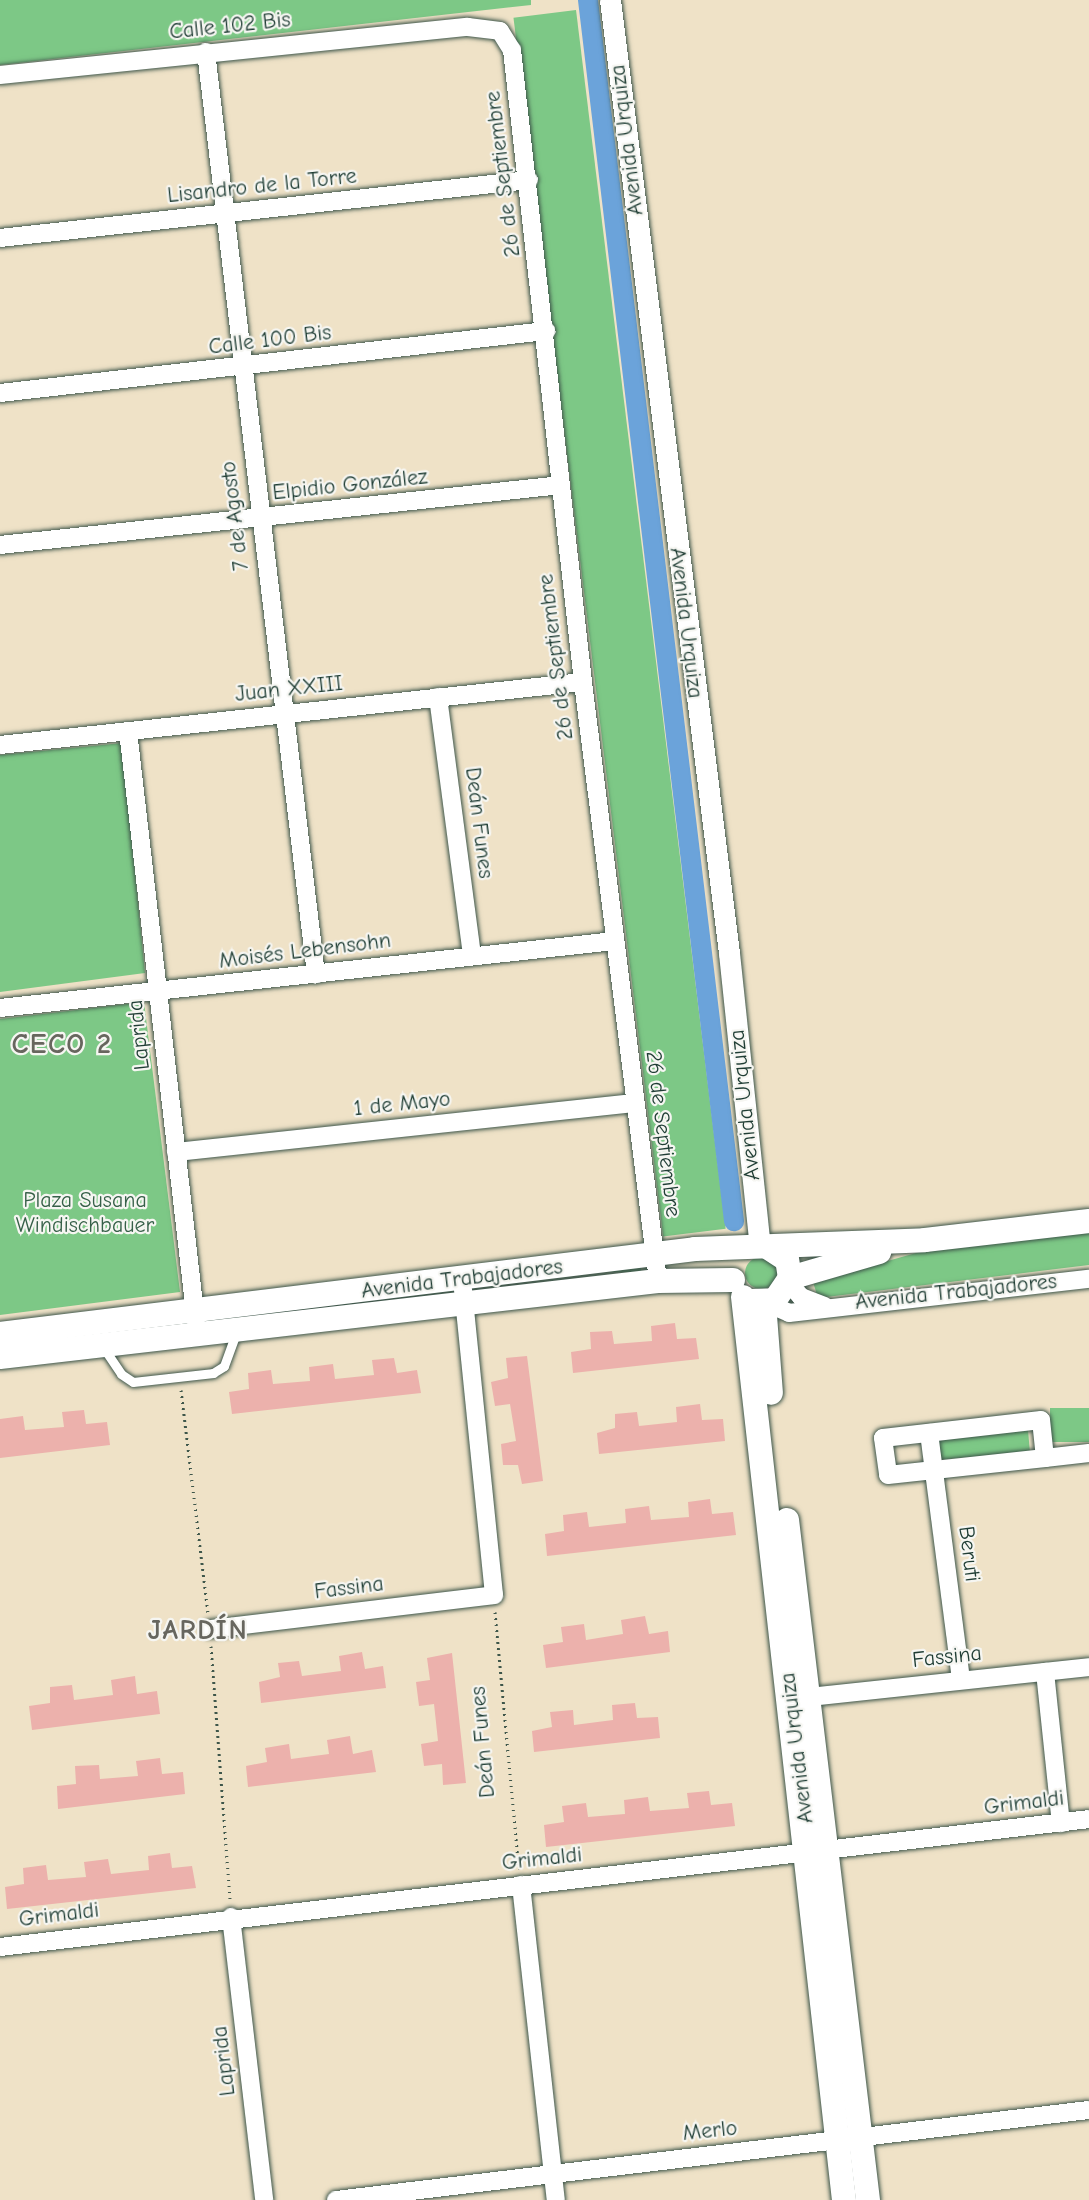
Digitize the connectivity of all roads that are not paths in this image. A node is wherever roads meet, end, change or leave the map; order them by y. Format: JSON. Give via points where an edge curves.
{"nodes":[{"id":1,"x":610,"y":0,"type":"edge"},
{"id":2,"x":500,"y":31,"type":"joint"},
{"id":3,"x":206,"y":52,"type":"junction"},
{"id":4,"x":0,"y":75,"type":"edge"},
{"id":5,"x":529,"y":180,"type":"junction"},
{"id":6,"x":223,"y":215,"type":"junction"},
{"id":7,"x":0,"y":238,"type":"edge"},
{"id":8,"x":546,"y":331,"type":"junction"},
{"id":9,"x":242,"y":368,"type":"junction"},
{"id":10,"x":0,"y":393,"type":"edge"},
{"id":11,"x":561,"y":485,"type":"junction"},
{"id":12,"x":260,"y":519,"type":"junction"},
{"id":13,"x":0,"y":545,"type":"edge"},
{"id":14,"x":583,"y":682,"type":"junction"},
{"id":15,"x":438,"y":697,"type":"junction"},
{"id":16,"x":283,"y":713,"type":"junction"},
{"id":17,"x":128,"y":731,"type":"junction"},
{"id":18,"x":0,"y":745,"type":"edge"},
{"id":19,"x":615,"y":941,"type":"junction"},
{"id":20,"x":472,"y":956,"type":"junction"},
{"id":21,"x":316,"y":974,"type":"junction"},
{"id":22,"x":158,"y":993,"type":"junction"},
{"id":23,"x":0,"y":1008,"type":"edge"},
{"id":24,"x":634,"y":1103,"type":"junction"},
{"id":25,"x":176,"y":1152,"type":"junction"},
{"id":26,"x":1089,"y":1221,"type":"edge"},
{"id":27,"x":925,"y":1240,"type":"junction"},
{"id":28,"x":759,"y":1246,"type":"junction"},
{"id":29,"x":654,"y":1255,"type":"junction"},
{"id":30,"x":462,"y":1279,"type":"junction"},
{"id":31,"x":1089,"y":1279,"type":"edge"},
{"id":32,"x":658,"y":1281,"type":"junction"},
{"id":33,"x":790,"y":1281,"type":"junction"},
{"id":34,"x":751,"y":1296,"type":"junction"},
{"id":35,"x":461,"y":1304,"type":"junction"},
{"id":36,"x":824,"y":1306,"type":"junction"},
{"id":37,"x":196,"y":1323,"type":"junction"},
{"id":38,"x":237,"y":1330,"type":"junction"},
{"id":39,"x":0,"y":1334,"type":"edge"},
{"id":40,"x":102,"y":1345,"type":"junction"},
{"id":41,"x":0,"y":1357,"type":"edge"},
{"id":42,"x":929,"y":1433,"type":"junction"},
{"id":43,"x":1089,"y":1453,"type":"edge"},
{"id":44,"x":1045,"y":1458,"type":"junction"},
{"id":45,"x":934,"y":1470,"type":"junction"},
{"id":46,"x":210,"y":1629,"type":"dead end"},
{"id":47,"x":1089,"y":1667,"type":"edge"},
{"id":48,"x":1045,"y":1672,"type":"junction"},
{"id":49,"x":961,"y":1680,"type":"junction"},
{"id":50,"x":809,"y":1696,"type":"junction"},
{"id":51,"x":1089,"y":1819,"type":"edge"},
{"id":52,"x":1061,"y":1823,"type":"junction"},
{"id":53,"x":819,"y":1852,"type":"junction"},
{"id":54,"x":520,"y":1885,"type":"junction"},
{"id":55,"x":231,"y":1917,"type":"junction"},
{"id":56,"x":0,"y":1947,"type":"edge"},
{"id":57,"x":1089,"y":2110,"type":"edge"},
{"id":58,"x":861,"y":2139,"type":"junction"},
{"id":59,"x":837,"y":2141,"type":"junction"},
{"id":60,"x":553,"y":2172,"type":"junction"},
{"id":61,"x":264,"y":2200,"type":"edge"},
{"id":62,"x":336,"y":2200,"type":"edge"},
{"id":63,"x":556,"y":2200,"type":"edge"},
{"id":64,"x":844,"y":2200,"type":"edge"},
{"id":65,"x":868,"y":2200,"type":"edge"}],
"edges":[{"from":1,"to":28,"type":"street","name":"Avenida Urquiza","via":[[729,953]]},
{"from":2,"to":3,"type":"street","name":"Calle 102 Bis","via":[[468,27]]},
{"from":2,"to":5,"type":"street","name":"26 de Septiembre","via":[[512,50]]},
{"from":3,"to":4,"type":"street","name":"Calle 102 Bis"},
{"from":3,"to":6,"type":"street","name":"7 de Agosto"},
{"from":5,"to":6,"type":"street","name":"Lisandro de la Torre"},
{"from":5,"to":8,"type":"street","name":"26 de Septiembre"},
{"from":6,"to":7,"type":"street","name":"Lisandro de la Torre"},
{"from":6,"to":9,"type":"street","name":"7 de Agosto"},
{"from":8,"to":9,"type":"street","name":"Calle 100 Bis"},
{"from":8,"to":11,"type":"street","name":"26 de Septiembre"},
{"from":9,"to":10,"type":"street","name":"Calle 100 Bis"},
{"from":9,"to":12,"type":"street","name":"7 de Agosto"},
{"from":11,"to":12,"type":"street","name":"Elpidio González"},
{"from":11,"to":14,"type":"street","name":"26 de Septiembre"},
{"from":12,"to":13,"type":"street","name":"Elpidio González"},
{"from":12,"to":16,"type":"street","name":"7 de Agosto"},
{"from":14,"to":15,"type":"street","name":"Juan XXIII"},
{"from":14,"to":19,"type":"street","name":"26 de Septiembre"},
{"from":15,"to":16,"type":"street","name":"Juan XXIII"},
{"from":15,"to":20,"type":"street","name":"Deán Funes"},
{"from":16,"to":17,"type":"street","name":"Juan XXIII"},
{"from":16,"to":21,"type":"street","name":"7 de Agosto"},
{"from":17,"to":18,"type":"street","name":"Juan XXIII"},
{"from":17,"to":22,"type":"street","name":"Laprida"},
{"from":19,"to":20,"type":"street","name":"Moisés Lebensohn"},
{"from":19,"to":24,"type":"street","name":"26 de Septiembre"},
{"from":20,"to":21,"type":"street","name":"Moisés Lebensohn"},
{"from":21,"to":22,"type":"street","name":"Moisés Lebensohn"},
{"from":22,"to":23,"type":"street","name":"Moisés Lebensohn"},
{"from":22,"to":25,"type":"street","name":"Laprida"},
{"from":24,"to":25,"type":"street","name":"1 de Mayo"},
{"from":24,"to":29,"type":"street","name":"26 de Septiembre"},
{"from":25,"to":37,"type":"street","name":"Laprida"},
{"from":26,"to":27,"type":"main road","name":"Avenida Trabajadores"},
{"from":27,"to":28,"type":"main road","name":"Avenida Trabajadores"},
{"from":27,"to":33,"type":"main road","name":"Avenida Trabajadores"},
{"from":28,"to":29,"type":"main road","name":"Avenida Trabajadores"},
{"from":28,"to":33,"type":"main road","via":[[787,1260]]},
{"from":28,"to":34,"type":"main road","via":[[734,1263]]},
{"from":29,"to":30,"type":"main road","name":"Avenida Trabajadores"},
{"from":29,"to":32,"type":"street","name":"26 de Septiembre"},
{"from":30,"to":35,"type":"street"},
{"from":30,"to":37,"type":"main road","name":"Avenida Trabajadores"},
{"from":31,"to":36,"type":"street","name":"Avenida Trabajadores"},
{"from":32,"to":34,"type":"main road","name":"Avenida Trabajadores"},
{"from":32,"to":35,"type":"main road","name":"Avenida Trabajadores"},
{"from":33,"to":34,"type":"main road","via":[[781,1296]]},
{"from":33,"to":36,"type":"street","name":"Avenida Trabajadores","via":[[801,1297]]},
{"from":34,"to":36,"type":"street","name":"Avenida Trabajadores","via":[[789,1313]]},
{"from":34,"to":50,"type":"main road","name":"Avenida Urquiza"},
{"from":34,"to":53,"type":"main road","name":"Avenida Urquiza"},
{"from":35,"to":38,"type":"main road","name":"Avenida Trabajadores"},
{"from":35,"to":46,"type":"street","name":"Fassina","via":[[494,1595]]},
{"from":37,"to":38,"type":"main road","name":"Avenida Trabajadores"},
{"from":37,"to":39,"type":"main road","name":"Avenida Trabajadores"},
{"from":37,"to":40,"type":"main road","name":"Avenida Trabajadores"},
{"from":38,"to":40,"type":"lane","via":[[224,1366],[213,1373],[134,1382],[121,1374]]},
{"from":40,"to":41,"type":"main road","name":"Avenida Trabajadores"},
{"from":42,"to":44,"type":"street","via":[[1041,1420]]},
{"from":42,"to":45,"type":"street","name":"Beruti"},
{"from":42,"to":45,"type":"street","via":[[883,1438],[888,1475]]},
{"from":43,"to":44,"type":"street"},
{"from":44,"to":45,"type":"street"},
{"from":45,"to":49,"type":"street","name":"Beruti"},
{"from":47,"to":48,"type":"street","name":"Fassina"},
{"from":48,"to":49,"type":"street","name":"Fassina"},
{"from":48,"to":52,"type":"street"},
{"from":49,"to":50,"type":"street","name":"Fassina"},
{"from":50,"to":53,"type":"main road","name":"Avenida Urquiza"},
{"from":51,"to":52,"type":"street","name":"Grimaldi"},
{"from":52,"to":53,"type":"street","name":"Grimaldi"},
{"from":53,"to":54,"type":"street","name":"Grimaldi"},
{"from":53,"to":58,"type":"main road","name":"Avenida Urquiza"},
{"from":53,"to":59,"type":"main road","name":"Avenida Urquiza"},
{"from":54,"to":55,"type":"street","name":"Grimaldi"},
{"from":54,"to":60,"type":"street"},
{"from":55,"to":56,"type":"street","name":"Grimaldi"},
{"from":55,"to":61,"type":"street","name":"Laprida"},
{"from":57,"to":58,"type":"street","name":"Merlo"},
{"from":58,"to":59,"type":"street","name":"Merlo"},
{"from":58,"to":65,"type":"main road","name":"Avenida Urquiza"},
{"from":59,"to":60,"type":"street","name":"Merlo"},
{"from":59,"to":64,"type":"main road","name":"Avenida Urquiza"},
{"from":60,"to":62,"type":"street","name":"Merlo"},
{"from":60,"to":63,"type":"street"}]}
